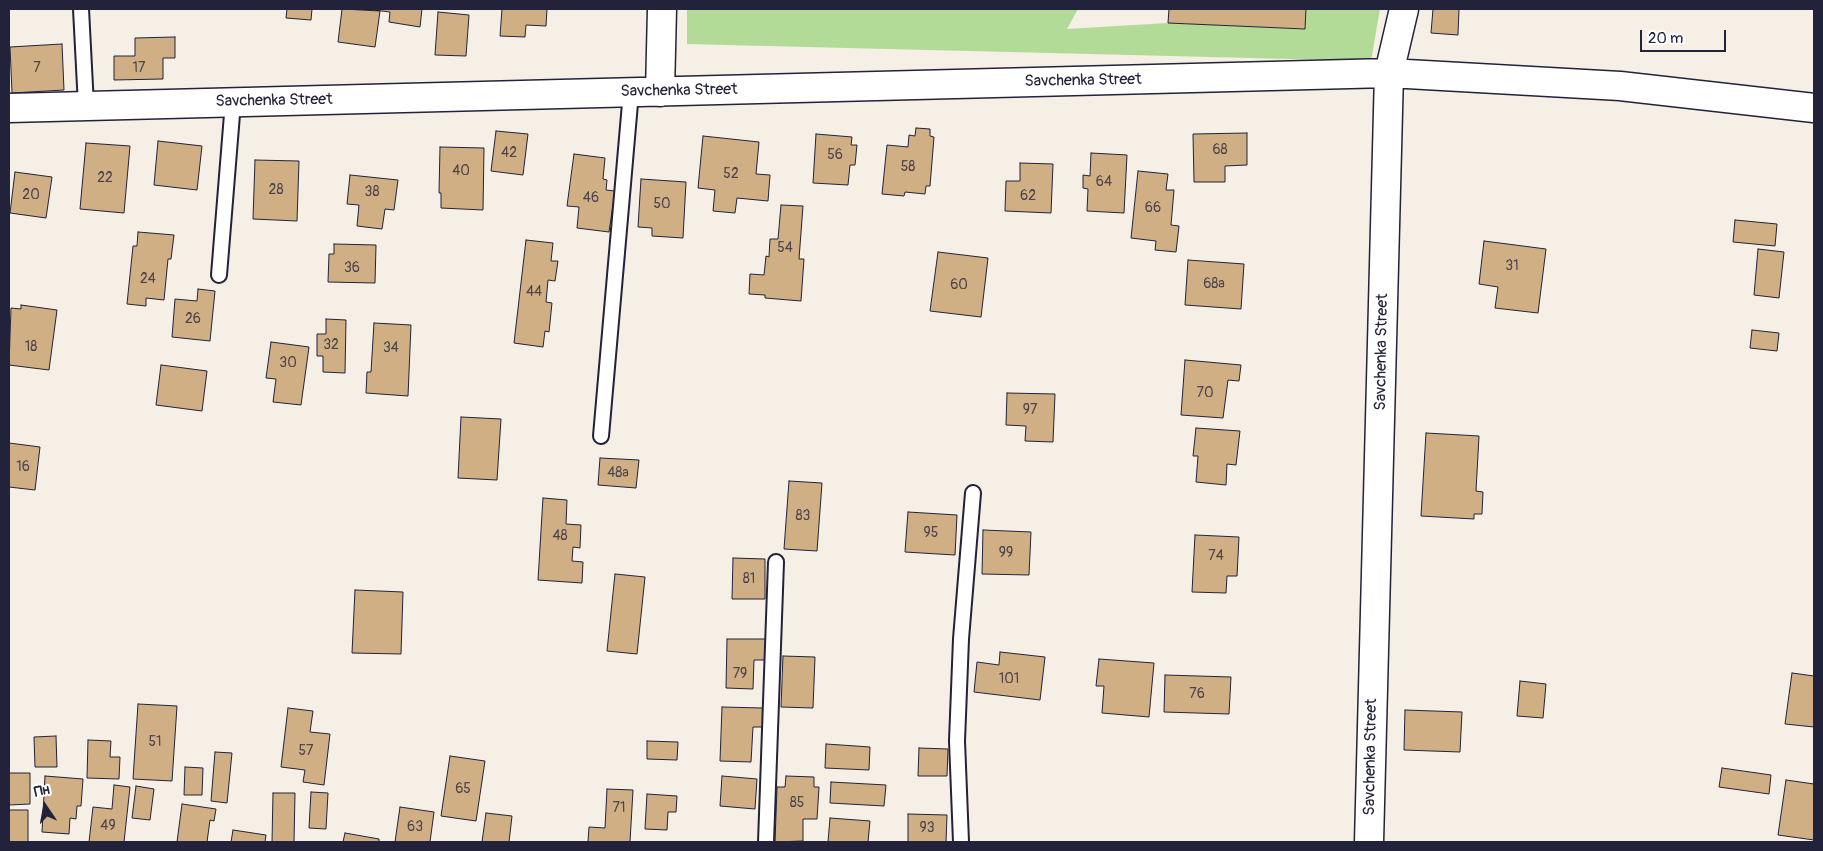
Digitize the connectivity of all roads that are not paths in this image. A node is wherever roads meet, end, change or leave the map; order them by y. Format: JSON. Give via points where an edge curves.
{"nodes":[{"id":1,"x":81,"y":9,"type":"edge"},
{"id":2,"x":662,"y":9,"type":"edge"},
{"id":3,"x":1404,"y":9,"type":"edge"},
{"id":4,"x":1389,"y":73,"type":"junction"},
{"id":5,"x":631,"y":92,"type":"junction"},
{"id":6,"x":660,"y":92,"type":"junction"},
{"id":7,"x":233,"y":102,"type":"junction"},
{"id":8,"x":86,"y":106,"type":"junction"},
{"id":9,"x":9,"y":108,"type":"edge"},
{"id":10,"x":1814,"y":108,"type":"edge"},
{"id":11,"x":219,"y":275,"type":"dead end"},
{"id":12,"x":601,"y":436,"type":"dead end"},
{"id":13,"x":973,"y":493,"type":"dead end"},
{"id":14,"x":776,"y":562,"type":"dead end"},
{"id":15,"x":766,"y":842,"type":"edge"},
{"id":16,"x":961,"y":842,"type":"edge"},
{"id":17,"x":1369,"y":842,"type":"edge"}],
"edges":[{"from":1,"to":8,"type":"lane"},
{"from":2,"to":6,"type":"street"},
{"from":3,"to":4,"type":"street"},
{"from":4,"to":6,"type":"street","name":"Savchenka Street"},
{"from":4,"to":10,"type":"street","via":[[1620,86]]},
{"from":4,"to":17,"type":"street","name":"Savchenka Street"},
{"from":5,"to":6,"type":"street","name":"Savchenka Street"},
{"from":5,"to":7,"type":"street","name":"Savchenka Street"},
{"from":5,"to":12,"type":"lane"},
{"from":7,"to":8,"type":"street","name":"Savchenka Street"},
{"from":7,"to":11,"type":"lane"},
{"from":8,"to":9,"type":"street","name":"Savchenka Street"},
{"from":13,"to":16,"type":"lane","via":[[961,639],[957,741]]},
{"from":14,"to":15,"type":"lane"}]}
